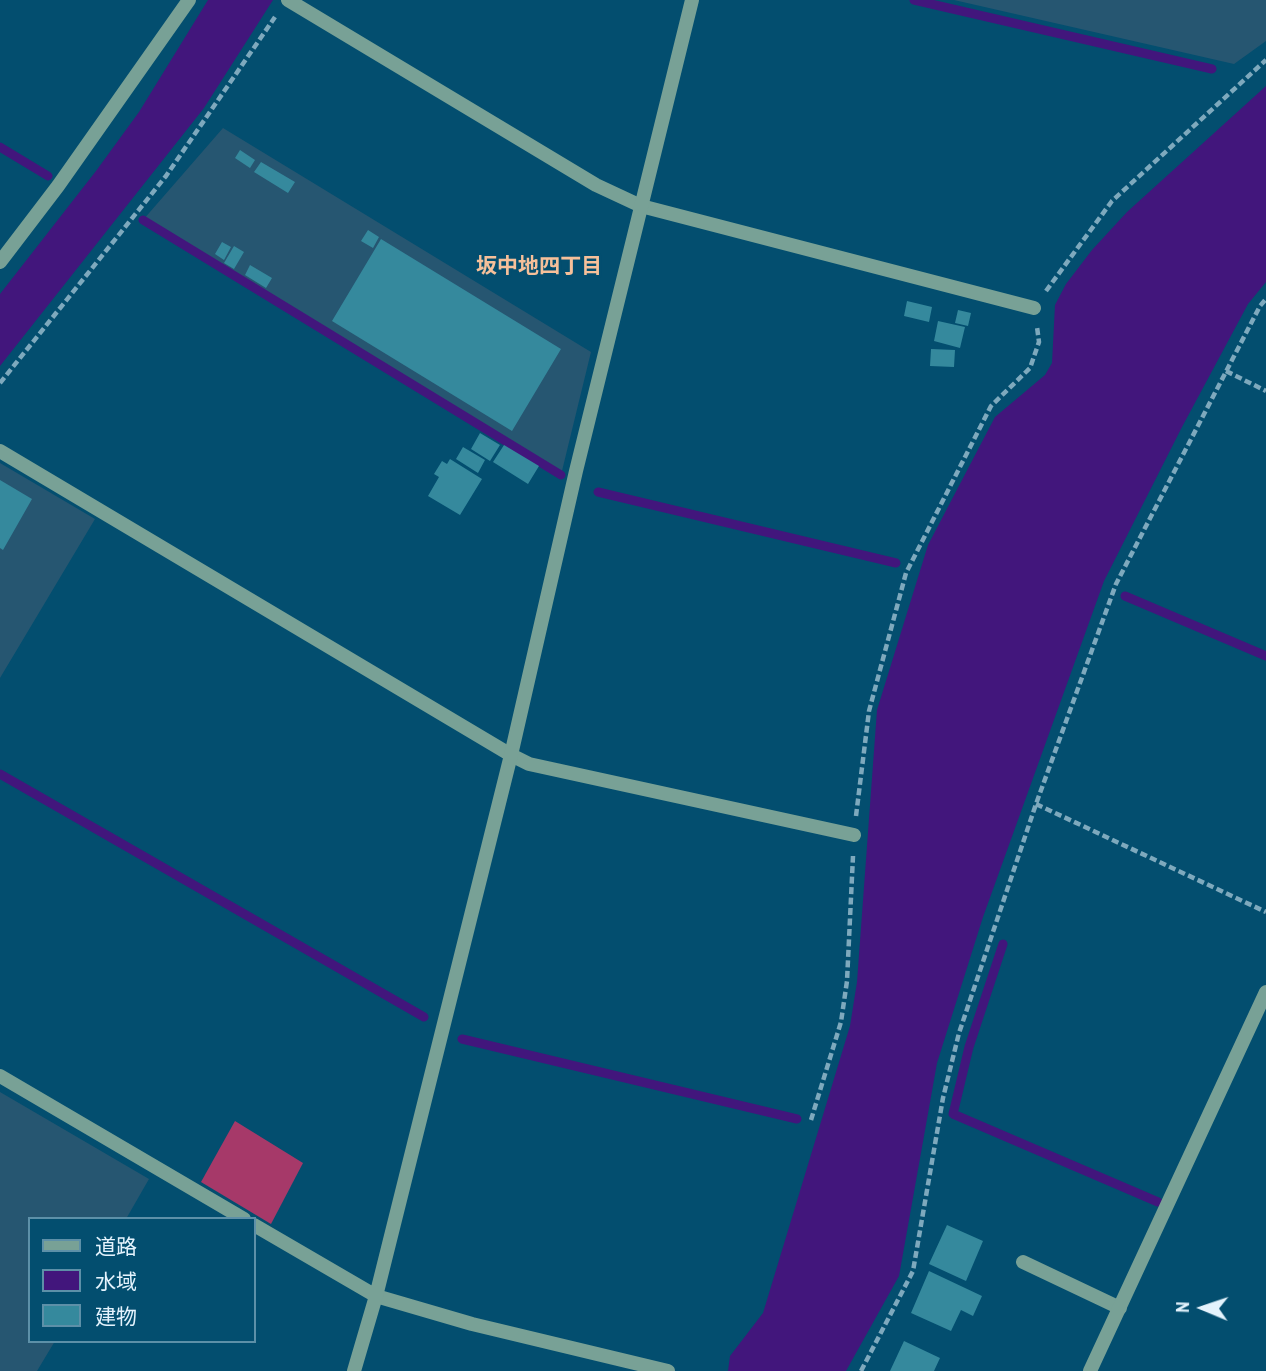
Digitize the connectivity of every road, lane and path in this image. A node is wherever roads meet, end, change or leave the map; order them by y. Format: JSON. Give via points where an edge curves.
{"nodes":[{"id":1,"x":189,"y":0,"type":"edge"},
{"id":2,"x":692,"y":0,"type":"edge"},
{"id":3,"x":283,"y":6,"type":"edge"},
{"id":4,"x":1266,"y":60,"type":"edge"},
{"id":5,"x":641,"y":206,"type":"junction"},
{"id":6,"x":0,"y":262,"type":"edge"},
{"id":7,"x":1266,"y":299,"type":"edge"},
{"id":8,"x":1034,"y":308,"type":"junction"},
{"id":9,"x":1226,"y":371,"type":"junction"},
{"id":10,"x":0,"y":383,"type":"edge"},
{"id":11,"x":1266,"y":391,"type":"edge"},
{"id":12,"x":0,"y":452,"type":"edge"},
{"id":13,"x":511,"y":755,"type":"junction"},
{"id":14,"x":1036,"y":804,"type":"junction"},
{"id":15,"x":854,"y":835,"type":"junction"},
{"id":16,"x":1266,"y":912,"type":"edge"},
{"id":17,"x":1266,"y":992,"type":"edge"},
{"id":18,"x":0,"y":1076,"type":"edge"},
{"id":19,"x":811,"y":1120,"type":"dead end"},
{"id":20,"x":241,"y":1217,"type":"edge"},
{"id":21,"x":256,"y":1226,"type":"edge"},
{"id":22,"x":1023,"y":1262,"type":"dead end"},
{"id":23,"x":376,"y":1296,"type":"junction"},
{"id":24,"x":1120,"y":1308,"type":"junction"},
{"id":25,"x":354,"y":1371,"type":"edge"},
{"id":26,"x":668,"y":1371,"type":"edge"},
{"id":27,"x":861,"y":1371,"type":"edge"},
{"id":28,"x":1090,"y":1371,"type":"edge"}],
"edges":[{"from":1,"to":6,"type":"street"},
{"from":2,"to":5,"type":"street"},
{"from":3,"to":5,"type":"street","via":[[596,185]]},
{"from":3,"to":10,"type":"path","via":[[166,176]]},
{"from":4,"to":8,"type":"path","via":[[1112,201]]},
{"from":5,"to":8,"type":"street"},
{"from":5,"to":13,"type":"street"},
{"from":7,"to":9,"type":"path"},
{"from":8,"to":15,"type":"path","via":[[1039,342],[1030,368],[991,406],[906,573],[869,711]]},
{"from":9,"to":11,"type":"path"},
{"from":9,"to":14,"type":"path","via":[[1116,584]]},
{"from":12,"to":13,"type":"street"},
{"from":13,"to":15,"type":"street","via":[[529,764]]},
{"from":13,"to":23,"type":"street"},
{"from":14,"to":16,"type":"path"},
{"from":14,"to":27,"type":"path","via":[[959,1033],[912,1271]]},
{"from":15,"to":19,"type":"path","via":[[841,1023]]},
{"from":17,"to":24,"type":"street"},
{"from":18,"to":20,"type":"street"},
{"from":21,"to":23,"type":"street"},
{"from":22,"to":24,"type":"street"},
{"from":23,"to":25,"type":"street"},
{"from":23,"to":26,"type":"street"},
{"from":24,"to":28,"type":"street"}]}
